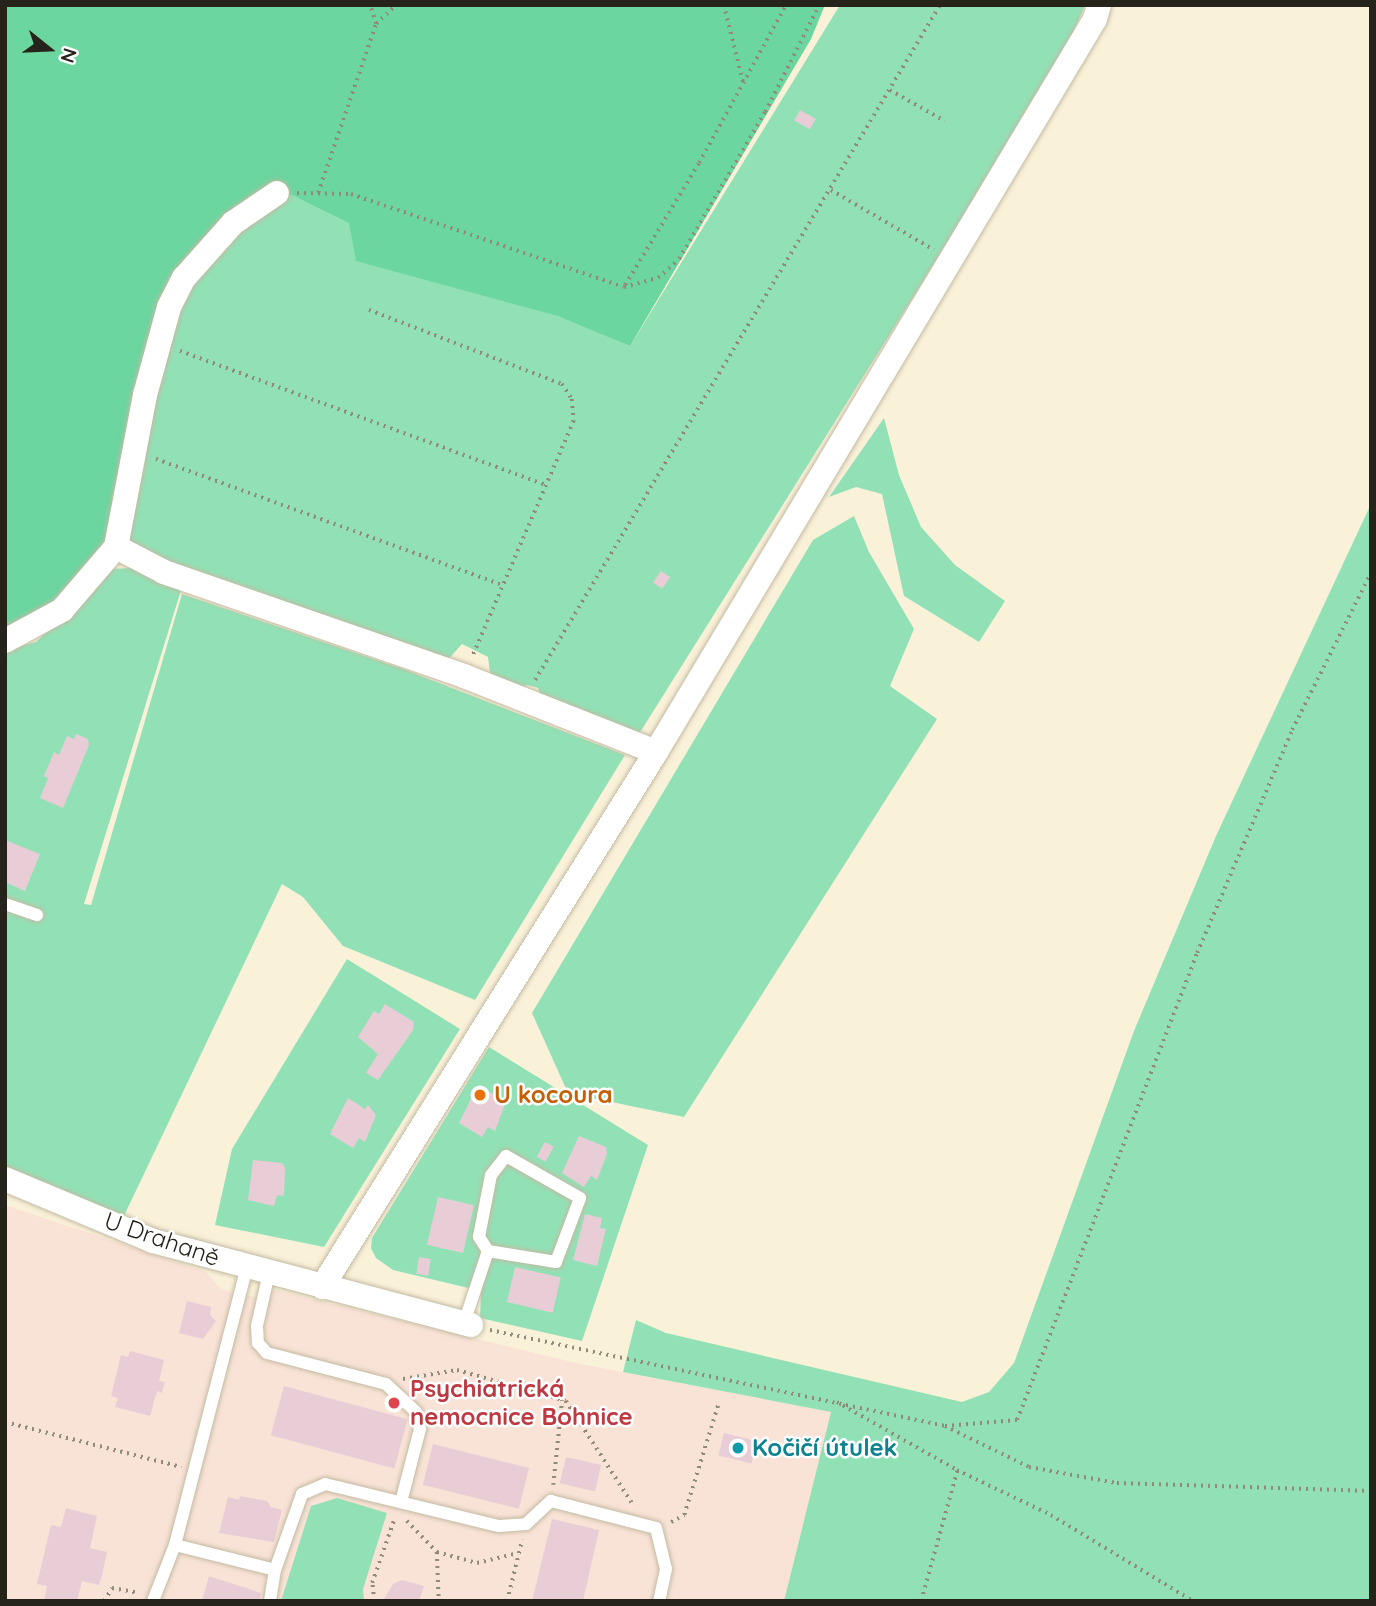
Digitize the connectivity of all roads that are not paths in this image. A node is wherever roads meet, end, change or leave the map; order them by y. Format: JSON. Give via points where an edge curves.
{"nodes":[{"id":1,"x":1099,"y":5,"type":"edge"},
{"id":2,"x":278,"y":193,"type":"road end"},
{"id":3,"x":116,"y":547,"type":"junction"},
{"id":4,"x":5,"y":640,"type":"edge"},
{"id":5,"x":656,"y":752,"type":"junction"},
{"id":6,"x":5,"y":904,"type":"edge"},
{"id":7,"x":37,"y":915,"type":"dead end"},
{"id":8,"x":5,"y":1179,"type":"edge"},
{"id":9,"x":488,"y":1251,"type":"junction"},
{"id":10,"x":258,"y":1270,"type":"junction"},
{"id":11,"x":322,"y":1287,"type":"junction"},
{"id":12,"x":468,"y":1324,"type":"joint"},
{"id":13,"x":401,"y":1502,"type":"junction"},
{"id":14,"x":175,"y":1545,"type":"junction"},
{"id":15,"x":275,"y":1570,"type":"junction"},
{"id":16,"x":154,"y":1598,"type":"edge"},
{"id":17,"x":270,"y":1601,"type":"edge"},
{"id":18,"x":659,"y":1601,"type":"edge"}],
"edges":[{"from":1,"to":5,"type":"street"},
{"from":2,"to":3,"type":"street","via":[[233,223],[184,278],[169,307]]},
{"from":3,"to":4,"type":"street","via":[[62,610]]},
{"from":3,"to":5,"type":"street","via":[[164,572],[464,676]]},
{"from":5,"to":11,"type":"street"},
{"from":6,"to":7,"type":"lane"},
{"from":8,"to":10,"type":"street","name":"U Drahaně","via":[[153,1241]]},
{"from":9,"to":9,"type":"lane","via":[[556,1262],[580,1198],[506,1156],[491,1175],[480,1237]]},
{"from":9,"to":12,"type":"lane"},
{"from":10,"to":11,"type":"street","name":"U Drahaně"},
{"from":10,"to":13,"type":"lane","via":[[258,1343],[267,1353],[390,1387],[416,1412],[420,1429]]},
{"from":10,"to":14,"type":"lane","via":[[193,1470]]},
{"from":11,"to":12,"type":"street","name":"U Drahaně"},
{"from":13,"to":15,"type":"lane","via":[[325,1484],[302,1494]]},
{"from":13,"to":18,"type":"lane","via":[[499,1526],[526,1524],[551,1501],[651,1527],[666,1569]]},
{"from":14,"to":15,"type":"lane"},
{"from":14,"to":16,"type":"lane"},
{"from":15,"to":17,"type":"lane"}]}
